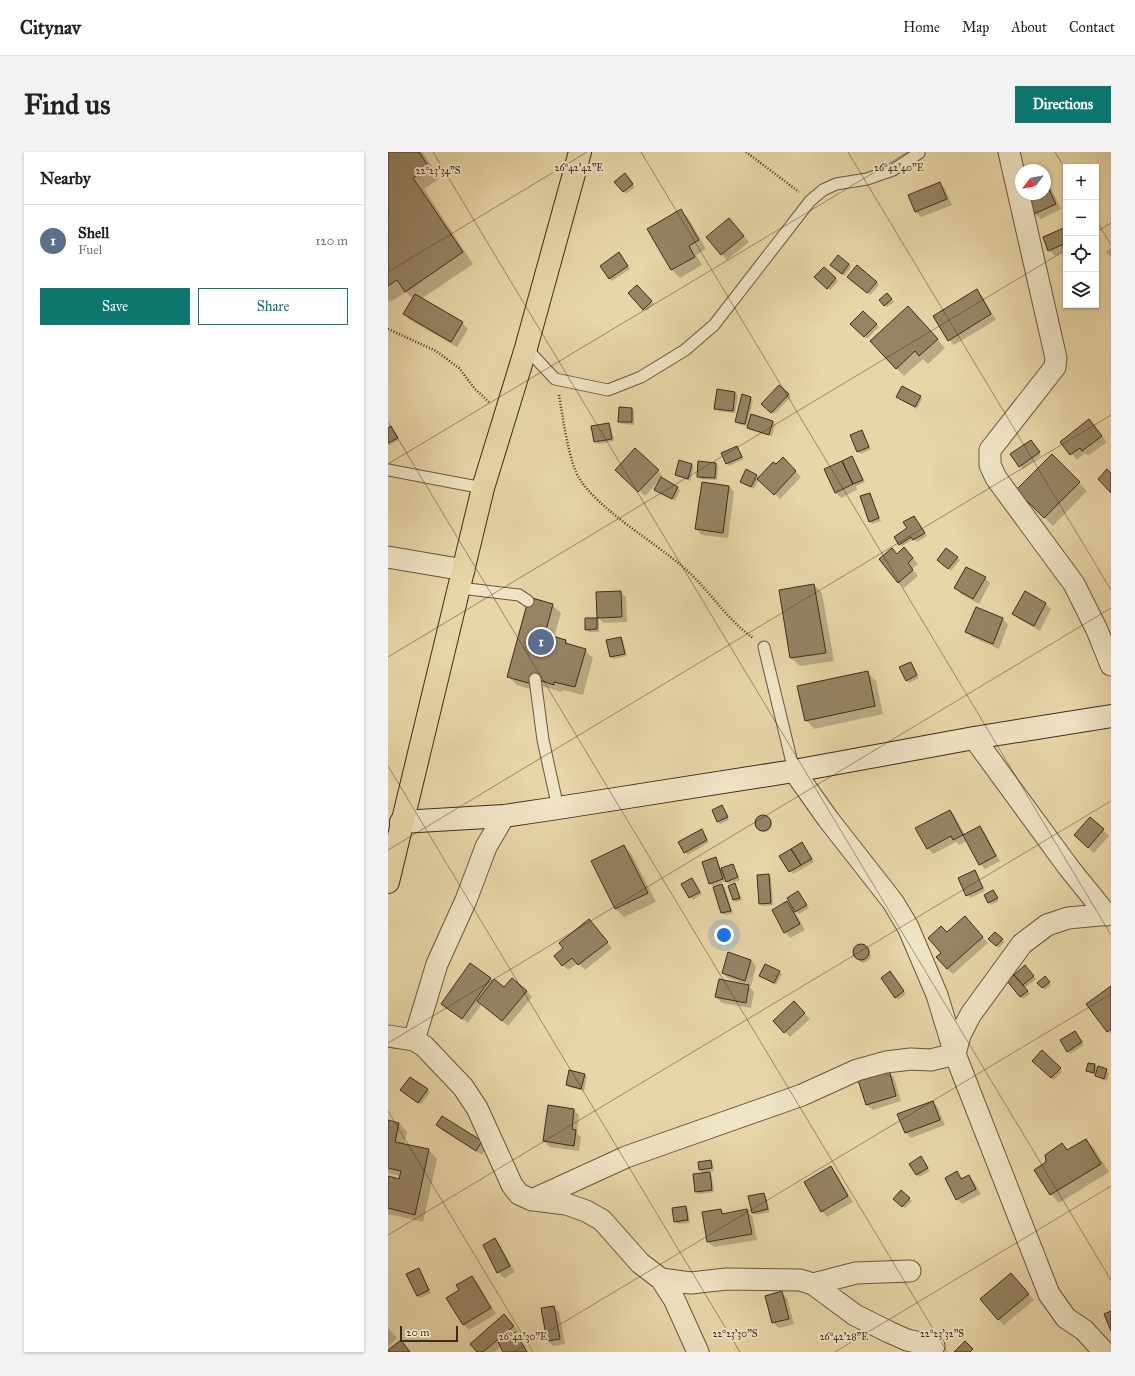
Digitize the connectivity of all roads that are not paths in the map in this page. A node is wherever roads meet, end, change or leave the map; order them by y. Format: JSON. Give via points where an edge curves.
{"nodes":[{"id":1,"x":580,"y":152,"type":"edge"},
{"id":2,"x":1008,"y":152,"type":"edge"},
{"id":3,"x":919,"y":154,"type":"dead end"},
{"id":4,"x":526,"y":348,"type":"junction"},
{"id":5,"x":388,"y":470,"type":"edge"},
{"id":6,"x":483,"y":488,"type":"junction"},
{"id":7,"x":388,"y":557,"type":"edge"},
{"id":8,"x":462,"y":579,"type":"junction"},
{"id":9,"x":528,"y":601,"type":"dead end"},
{"id":10,"x":764,"y":647,"type":"road end"},
{"id":11,"x":1111,"y":666,"type":"edge"},
{"id":12,"x":536,"y":679,"type":"dead end"},
{"id":13,"x":1111,"y":716,"type":"edge"},
{"id":14,"x":974,"y":738,"type":"junction"},
{"id":15,"x":794,"y":771,"type":"junction"},
{"id":16,"x":558,"y":808,"type":"junction"},
{"id":17,"x":504,"y":816,"type":"junction"},
{"id":18,"x":401,"y":822,"type":"junction"},
{"id":19,"x":388,"y":882,"type":"edge"},
{"id":20,"x":1109,"y":915,"type":"edge"},
{"id":21,"x":388,"y":1036,"type":"edge"},
{"id":22,"x":414,"y":1040,"type":"junction"},
{"id":23,"x":955,"y":1054,"type":"junction"},
{"id":24,"x":532,"y":1200,"type":"junction"},
{"id":25,"x":910,"y":1271,"type":"dead end"},
{"id":26,"x":661,"y":1279,"type":"junction"},
{"id":27,"x":813,"y":1284,"type":"junction"},
{"id":28,"x":934,"y":1346,"type":"dead end"},
{"id":29,"x":698,"y":1352,"type":"edge"},
{"id":30,"x":1104,"y":1352,"type":"edge"}],
"edges":[{"from":1,"to":4,"type":"main road"},
{"from":2,"to":11,"type":"street","via":[[1056,358],[1055,367],[990,450],[990,465],[996,478],[1074,584],[1097,630]]},
{"from":3,"to":4,"type":"lane","via":[[893,170],[867,179],[836,184],[823,190],[810,201],[719,319],[685,350],[641,377],[608,390],[555,378]]},
{"from":4,"to":6,"type":"main road"},
{"from":5,"to":6,"type":"lane"},
{"from":6,"to":8,"type":"main road"},
{"from":7,"to":8,"type":"street"},
{"from":8,"to":9,"type":"lane","via":[[519,595]]},
{"from":8,"to":18,"type":"main road"},
{"from":10,"to":15,"type":"lane"},
{"from":12,"to":16,"type":"lane","via":[[543,740]]},
{"from":13,"to":14,"type":"street"},
{"from":14,"to":15,"type":"street"},
{"from":14,"to":20,"type":"street","via":[[1069,868]]},
{"from":15,"to":16,"type":"street"},
{"from":15,"to":23,"type":"street","via":[[893,902],[908,927],[937,995]]},
{"from":16,"to":17,"type":"street"},
{"from":17,"to":18,"type":"street"},
{"from":17,"to":22,"type":"street","via":[[486,847],[466,900],[437,964]]},
{"from":18,"to":19,"type":"main road"},
{"from":20,"to":23,"type":"street","via":[[1082,916],[1047,925],[1022,944],[971,1014],[960,1035]]},
{"from":21,"to":22,"type":"street"},
{"from":22,"to":24,"type":"street","via":[[424,1046],[471,1098],[512,1185],[519,1194]]},
{"from":23,"to":24,"type":"street","via":[[931,1060],[886,1062],[857,1070],[814,1091],[626,1157]]},
{"from":23,"to":30,"type":"street","via":[[1049,1294],[1066,1318],[1084,1330]]},
{"from":24,"to":26,"type":"street","via":[[566,1204],[602,1220],[640,1263]]},
{"from":25,"to":27,"type":"street","via":[[856,1273]]},
{"from":26,"to":27,"type":"street","via":[[690,1283],[726,1279],[800,1280]]},
{"from":26,"to":29,"type":"street","via":[[674,1299]]},
{"from":27,"to":28,"type":"street","via":[[855,1315],[908,1340]]}]}
